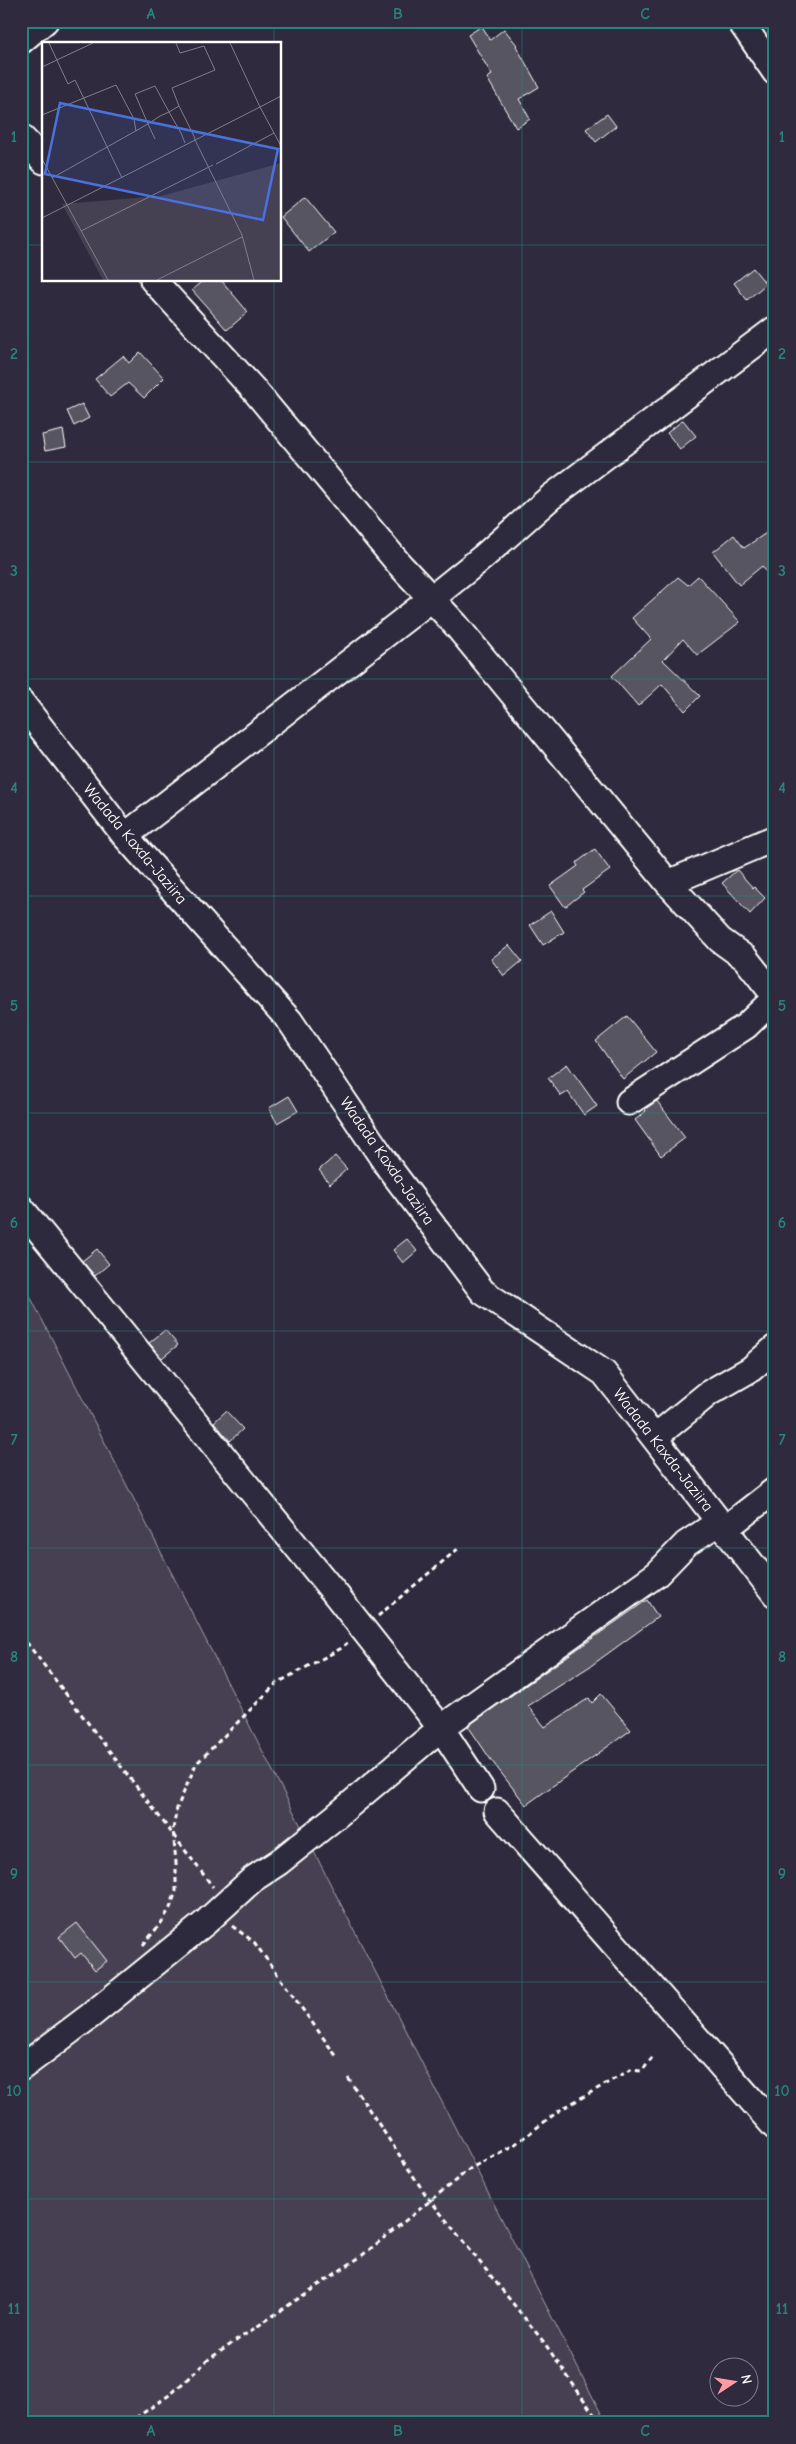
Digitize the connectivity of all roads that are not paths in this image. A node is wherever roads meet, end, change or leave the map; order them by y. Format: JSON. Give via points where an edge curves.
{"nodes":[{"id":1,"x":45,"y":21,"type":"edge"},
{"id":2,"x":740,"y":21,"type":"edge"},
{"id":3,"x":21,"y":40,"type":"edge"},
{"id":4,"x":775,"y":72,"type":"edge"},
{"id":5,"x":21,"y":137,"type":"edge"},
{"id":6,"x":42,"y":159,"type":"edge"},
{"id":7,"x":154,"y":281,"type":"edge"},
{"id":8,"x":775,"y":329,"type":"edge"},
{"id":9,"x":431,"y":599,"type":"junction"},
{"id":10,"x":21,"y":702,"type":"edge"},
{"id":11,"x":125,"y":836,"type":"junction"},
{"id":12,"x":775,"y":838,"type":"edge"},
{"id":13,"x":668,"y":883,"type":"junction"},
{"id":14,"x":775,"y":997,"type":"edge"},
{"id":15,"x":629,"y":1102,"type":"dead end"},
{"id":16,"x":21,"y":1208,"type":"edge"},
{"id":17,"x":775,"y":1348,"type":"edge"},
{"id":18,"x":655,"y":1437,"type":"junction"},
{"id":19,"x":775,"y":1490,"type":"edge"},
{"id":20,"x":722,"y":1526,"type":"junction"},
{"id":21,"x":775,"y":1594,"type":"edge"},
{"id":22,"x":441,"y":1728,"type":"junction"},
{"id":23,"x":481,"y":1789,"type":"dead end"},
{"id":24,"x":497,"y":1811,"type":"dead end"},
{"id":25,"x":21,"y":2068,"type":"edge"},
{"id":26,"x":775,"y":2127,"type":"edge"}],
"edges":[{"from":1,"to":3,"type":"street"},
{"from":2,"to":4,"type":"street"},
{"from":5,"to":6,"type":"street"},
{"from":7,"to":9,"type":"street","via":[[255,391]]},
{"from":8,"to":9,"type":"street","via":[[551,497]]},
{"from":9,"to":11,"type":"street"},
{"from":9,"to":13,"type":"street","via":[[456,625]]},
{"from":10,"to":11,"type":"street","name":"Wadada Kaxda-Jaziira"},
{"from":11,"to":18,"type":"street","name":"Wadada Kaxda-Jaziira","via":[[290,1021],[390,1169],[484,1292],[604,1373]]},
{"from":12,"to":13,"type":"street"},
{"from":13,"to":14,"type":"street","via":[[720,940],[745,958]]},
{"from":14,"to":15,"type":"street","via":[[746,1026]]},
{"from":16,"to":22,"type":"street"},
{"from":17,"to":18,"type":"street","via":[[751,1369],[709,1393]]},
{"from":18,"to":20,"type":"street","name":"Wadada Kaxda-Jaziira"},
{"from":19,"to":20,"type":"street"},
{"from":20,"to":21,"type":"street","name":"Wadada Kaxda-Jaziira"},
{"from":20,"to":22,"type":"street","via":[[686,1544],[657,1574]]},
{"from":22,"to":23,"type":"street"},
{"from":22,"to":25,"type":"street","via":[[327,1824],[253,1879],[90,2016]]},
{"from":24,"to":26,"type":"street"}]}
